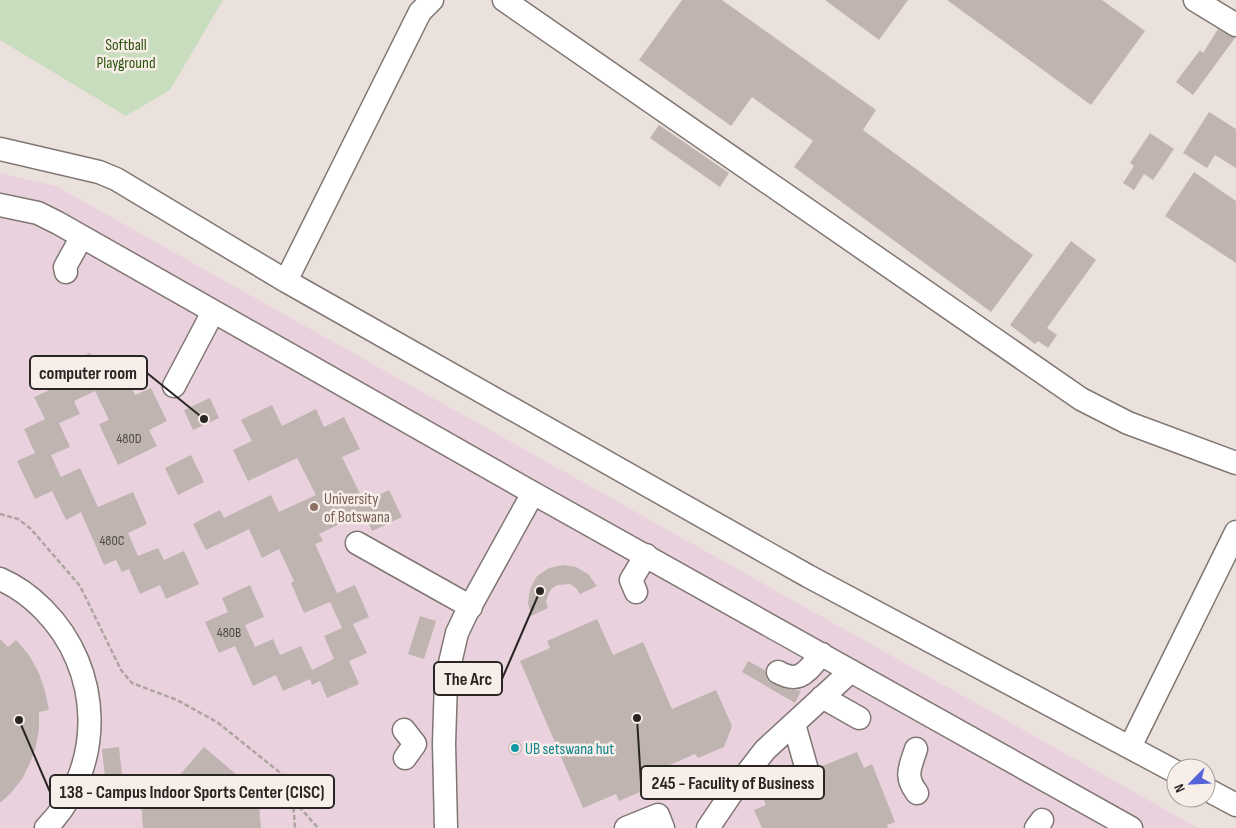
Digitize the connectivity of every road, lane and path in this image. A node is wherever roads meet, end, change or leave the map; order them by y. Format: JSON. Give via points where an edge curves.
{"nodes":[{"id":1,"x":432,"y":0,"type":"edge"},
{"id":2,"x":504,"y":0,"type":"edge"},
{"id":3,"x":1195,"y":0,"type":"edge"},
{"id":4,"x":1236,"y":25,"type":"edge"},
{"id":5,"x":0,"y":149,"type":"edge"},
{"id":6,"x":0,"y":205,"type":"edge"},
{"id":7,"x":81,"y":238,"type":"junction"},
{"id":8,"x":66,"y":272,"type":"dead end"},
{"id":9,"x":286,"y":281,"type":"junction"},
{"id":10,"x":213,"y":312,"type":"junction"},
{"id":11,"x":174,"y":386,"type":"dead end"},
{"id":12,"x":1236,"y":463,"type":"edge"},
{"id":13,"x":533,"y":493,"type":"junction"},
{"id":14,"x":0,"y":514,"type":"edge"},
{"id":15,"x":1236,"y":532,"type":"edge"},
{"id":16,"x":357,"y":543,"type":"dead end"},
{"id":17,"x":646,"y":555,"type":"junction"},
{"id":18,"x":0,"y":579,"type":"edge"},
{"id":19,"x":636,"y":592,"type":"dead end"},
{"id":20,"x":471,"y":607,"type":"junction"},
{"id":21,"x":822,"y":654,"type":"junction"},
{"id":22,"x":851,"y":671,"type":"junction"},
{"id":23,"x":778,"y":672,"type":"dead end"},
{"id":24,"x":822,"y":697,"type":"junction"},
{"id":25,"x":859,"y":718,"type":"dead end"},
{"id":26,"x":794,"y":724,"type":"junction"},
{"id":27,"x":408,"y":744,"type":"dead end"},
{"id":28,"x":444,"y":744,"type":"junction"},
{"id":29,"x":1130,"y":748,"type":"junction"},
{"id":30,"x":916,"y":749,"type":"dead end"},
{"id":31,"x":1166,"y":767,"type":"edge"},
{"id":32,"x":808,"y":770,"type":"dead end"},
{"id":33,"x":917,"y":793,"type":"dead end"},
{"id":34,"x":1216,"y":794,"type":"edge"},
{"id":35,"x":293,"y":801,"type":"junction"},
{"id":36,"x":1236,"y":805,"type":"edge"},
{"id":37,"x":46,"y":828,"type":"edge"},
{"id":38,"x":295,"y":828,"type":"edge"},
{"id":39,"x":318,"y":828,"type":"edge"},
{"id":40,"x":446,"y":828,"type":"edge"},
{"id":41,"x":626,"y":828,"type":"edge"},
{"id":42,"x":663,"y":828,"type":"edge"},
{"id":43,"x":708,"y":828,"type":"edge"},
{"id":44,"x":1132,"y":828,"type":"edge"}],
"edges":[{"from":1,"to":9,"type":"street","via":[[420,12]]},
{"from":2,"to":12,"type":"street","via":[[1080,399],[1128,423]]},
{"from":3,"to":4,"type":"street"},
{"from":5,"to":9,"type":"street","via":[[99,172]]},
{"from":6,"to":7,"type":"street","via":[[38,213]]},
{"from":7,"to":8,"type":"street"},
{"from":7,"to":10,"type":"street"},
{"from":9,"to":29,"type":"street","via":[[808,576]]},
{"from":10,"to":11,"type":"street","via":[[191,343]]},
{"from":10,"to":13,"type":"street"},
{"from":13,"to":17,"type":"street"},
{"from":13,"to":20,"type":"street"},
{"from":14,"to":35,"type":"path","via":[[18,519],[31,529],[80,586],[121,670],[132,683],[177,700],[217,722],[288,779]]},
{"from":15,"to":29,"type":"street"},
{"from":16,"to":20,"type":"street","via":[[397,561]]},
{"from":17,"to":19,"type":"street","via":[[631,580]]},
{"from":17,"to":21,"type":"street"},
{"from":18,"to":37,"type":"street","via":[[33,599],[54,621],[72,646],[84,674],[90,735],[84,764],[72,793]]},
{"from":20,"to":28,"type":"street","via":[[457,633],[446,680]]},
{"from":21,"to":22,"type":"street"},
{"from":21,"to":23,"type":"street","via":[[802,676],[788,678]]},
{"from":22,"to":24,"type":"street"},
{"from":22,"to":44,"type":"street"},
{"from":24,"to":25,"type":"street"},
{"from":24,"to":26,"type":"street"},
{"from":26,"to":32,"type":"street"},
{"from":26,"to":43,"type":"street","via":[[765,750]]},
{"from":27,"to":28,"type":"street"},
{"from":28,"to":40,"type":"street"},
{"from":29,"to":31,"type":"street"},
{"from":30,"to":33,"type":"street","via":[[908,775]]},
{"from":34,"to":36,"type":"street"},
{"from":35,"to":38,"type":"path"},
{"from":35,"to":39,"type":"path"},
{"from":41,"to":42,"type":"street","via":[[658,815]]}]}
